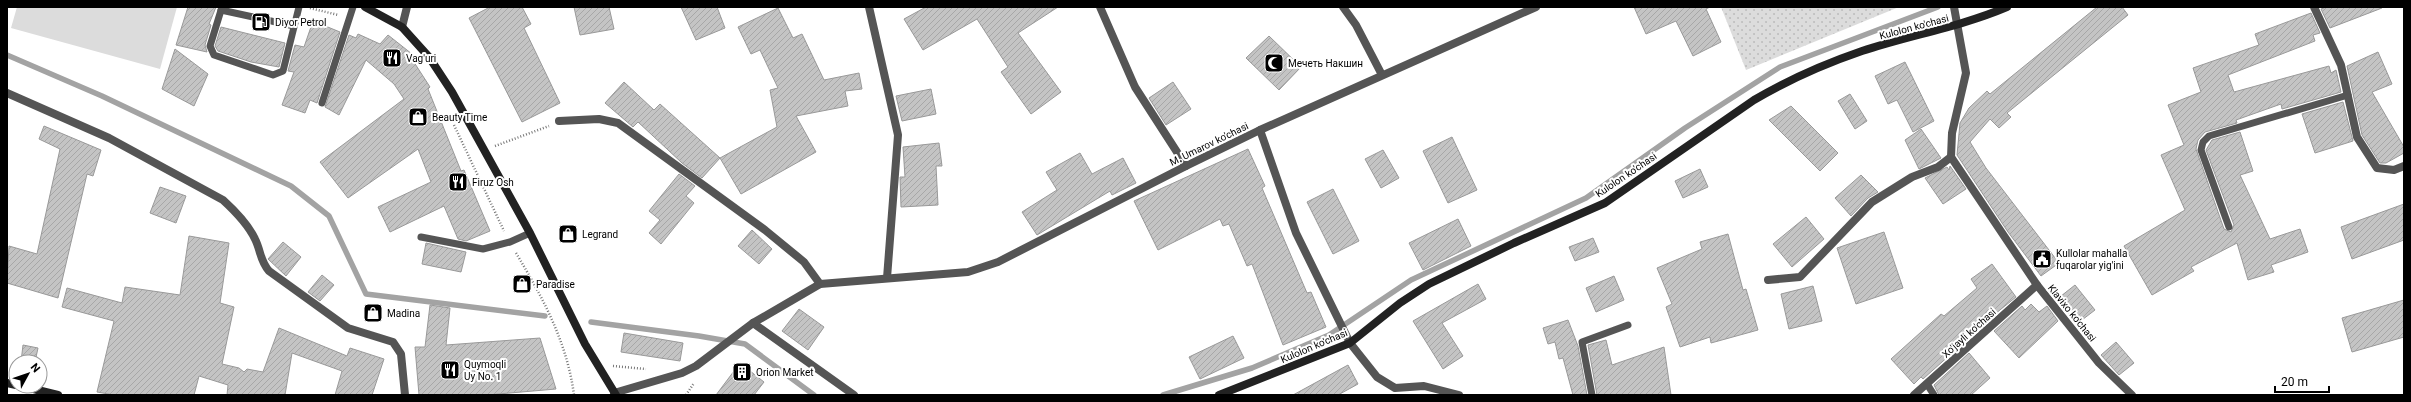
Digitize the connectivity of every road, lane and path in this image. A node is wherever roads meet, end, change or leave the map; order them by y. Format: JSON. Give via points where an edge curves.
{"nodes":[{"id":1,"x":299,"y":7,"type":"edge"},
{"id":2,"x":305,"y":7,"type":"edge"},
{"id":3,"x":353,"y":7,"type":"edge"},
{"id":4,"x":365,"y":7,"type":"edge"},
{"id":5,"x":407,"y":7,"type":"edge"},
{"id":6,"x":869,"y":7,"type":"edge"},
{"id":7,"x":1100,"y":7,"type":"edge"},
{"id":8,"x":1342,"y":7,"type":"edge"},
{"id":9,"x":1536,"y":7,"type":"edge"},
{"id":10,"x":1954,"y":7,"type":"edge"},
{"id":11,"x":2007,"y":7,"type":"edge"},
{"id":12,"x":2314,"y":7,"type":"edge"},
{"id":13,"x":221,"y":8,"type":"edge"},
{"id":14,"x":350,"y":18,"type":"junction"},
{"id":15,"x":294,"y":26,"type":"junction"},
{"id":16,"x":1959,"y":26,"type":"junction"},
{"id":17,"x":402,"y":27,"type":"junction"},
{"id":18,"x":1382,"y":75,"type":"junction"},
{"id":19,"x":7,"y":93,"type":"edge"},
{"id":20,"x":2348,"y":95,"type":"junction"},
{"id":21,"x":322,"y":103,"type":"dead end"},
{"id":22,"x":559,"y":121,"type":"joint"},
{"id":23,"x":453,"y":124,"type":"dead end"},
{"id":24,"x":1260,"y":130,"type":"junction"},
{"id":25,"x":486,"y":150,"type":"junction"},
{"id":26,"x":1951,"y":157,"type":"junction"},
{"id":27,"x":1186,"y":166,"type":"junction"},
{"id":28,"x":2404,"y":166,"type":"edge"},
{"id":29,"x":2230,"y":227,"type":"dead end"},
{"id":30,"x":530,"y":232,"type":"junction"},
{"id":31,"x":420,"y":237,"type":"dead end"},
{"id":32,"x":510,"y":242,"type":"junction"},
{"id":33,"x":887,"y":278,"type":"junction"},
{"id":34,"x":1768,"y":280,"type":"dead end"},
{"id":35,"x":820,"y":284,"type":"junction"},
{"id":36,"x":2037,"y":286,"type":"junction"},
{"id":37,"x":753,"y":322,"type":"junction"},
{"id":38,"x":1628,"y":325,"type":"dead end"},
{"id":39,"x":1350,"y":343,"type":"junction"},
{"id":40,"x":597,"y":364,"type":"junction"},
{"id":41,"x":651,"y":370,"type":"dead end"},
{"id":42,"x":1927,"y":384,"type":"junction"},
{"id":43,"x":48,"y":393,"type":"edge"},
{"id":44,"x":613,"y":394,"type":"edge"},
{"id":45,"x":58,"y":395,"type":"edge"},
{"id":46,"x":405,"y":395,"type":"edge"},
{"id":47,"x":574,"y":395,"type":"edge"},
{"id":48,"x":854,"y":395,"type":"edge"},
{"id":49,"x":1219,"y":395,"type":"edge"},
{"id":50,"x":1459,"y":395,"type":"edge"},
{"id":51,"x":1592,"y":395,"type":"edge"},
{"id":52,"x":1914,"y":395,"type":"edge"},
{"id":53,"x":1934,"y":395,"type":"edge"},
{"id":54,"x":2132,"y":395,"type":"edge"}],
"edges":[{"from":1,"to":15,"type":"lane"},
{"from":2,"to":14,"type":"path"},
{"from":3,"to":14,"type":"lane"},
{"from":4,"to":17,"type":"main road"},
{"from":5,"to":17,"type":"street"},
{"from":6,"to":33,"type":"street","via":[[898,134]]},
{"from":7,"to":27,"type":"street","via":[[1135,87]]},
{"from":8,"to":18,"type":"street","via":[[1356,25]]},
{"from":9,"to":18,"type":"street","name":"M. Umarov ko'chasi"},
{"from":10,"to":16,"type":"street"},
{"from":11,"to":16,"type":"main road","name":"Kulolon ko'chasi"},
{"from":12,"to":20,"type":"street","via":[[2340,65]]},
{"from":13,"to":15,"type":"lane"},
{"from":13,"to":15,"type":"lane","via":[[210,46],[214,54],[273,75],[283,71]]},
{"from":14,"to":21,"type":"lane"},
{"from":16,"to":26,"type":"street","via":[[1966,73],[1952,133]]},
{"from":16,"to":39,"type":"main road","name":"Kulolon ko'chasi","via":[[1863,51],[1780,85],[1754,100],[1605,203],[1429,284],[1400,303]]},
{"from":17,"to":25,"type":"main road","via":[[429,57]]},
{"from":18,"to":24,"type":"street","name":"M. Umarov ko'chasi"},
{"from":19,"to":46,"type":"street","via":[[109,138],[223,200],[256,240],[262,263],[269,271],[348,328],[394,342],[401,354]]},
{"from":20,"to":28,"type":"street","via":[[2357,137],[2377,168],[2394,170]]},
{"from":20,"to":29,"type":"lane","via":[[2209,136],[2203,142],[2201,150]]},
{"from":22,"to":25,"type":"path"},
{"from":22,"to":35,"type":"street","via":[[599,119],[618,123],[765,230],[804,262]]},
{"from":23,"to":32,"type":"path"},
{"from":24,"to":27,"type":"street","name":"M. Umarov ko'chasi"},
{"from":24,"to":39,"type":"street","via":[[1296,233]]},
{"from":25,"to":30,"type":"main road"},
{"from":26,"to":34,"type":"street","via":[[1938,167],[1912,177],[1872,202],[1800,277]]},
{"from":26,"to":36,"type":"street","name":"Klavixo ko'chasi"},
{"from":27,"to":33,"type":"street","name":"M. Umarov ko'chasi","via":[[998,262],[968,272]]},
{"from":30,"to":32,"type":"lane"},
{"from":30,"to":40,"type":"main road"},
{"from":31,"to":32,"type":"lane","via":[[483,249]]},
{"from":32,"to":47,"type":"path","via":[[547,305],[570,369]]},
{"from":33,"to":35,"type":"street","name":"M. Umarov ko'chasi"},
{"from":35,"to":37,"type":"street"},
{"from":36,"to":42,"type":"street","name":"Xo'jayli ko'chasi"},
{"from":36,"to":54,"type":"street","name":"Klavixo ko'chasi","via":[[2099,363]]},
{"from":37,"to":44,"type":"street","via":[[696,366],[682,373]]},
{"from":37,"to":48,"type":"street"},
{"from":38,"to":51,"type":"lane","via":[[1582,342]]},
{"from":39,"to":49,"type":"main road","name":"Kulolon ko'chasi"},
{"from":39,"to":50,"type":"street","via":[[1377,377],[1395,388],[1424,386]]},
{"from":40,"to":41,"type":"path"},
{"from":40,"to":44,"type":"main road"},
{"from":42,"to":52,"type":"street","name":"Xo'jayli ko'chasi"},
{"from":42,"to":53,"type":"lane"},
{"from":43,"to":45,"type":"main road"}]}
